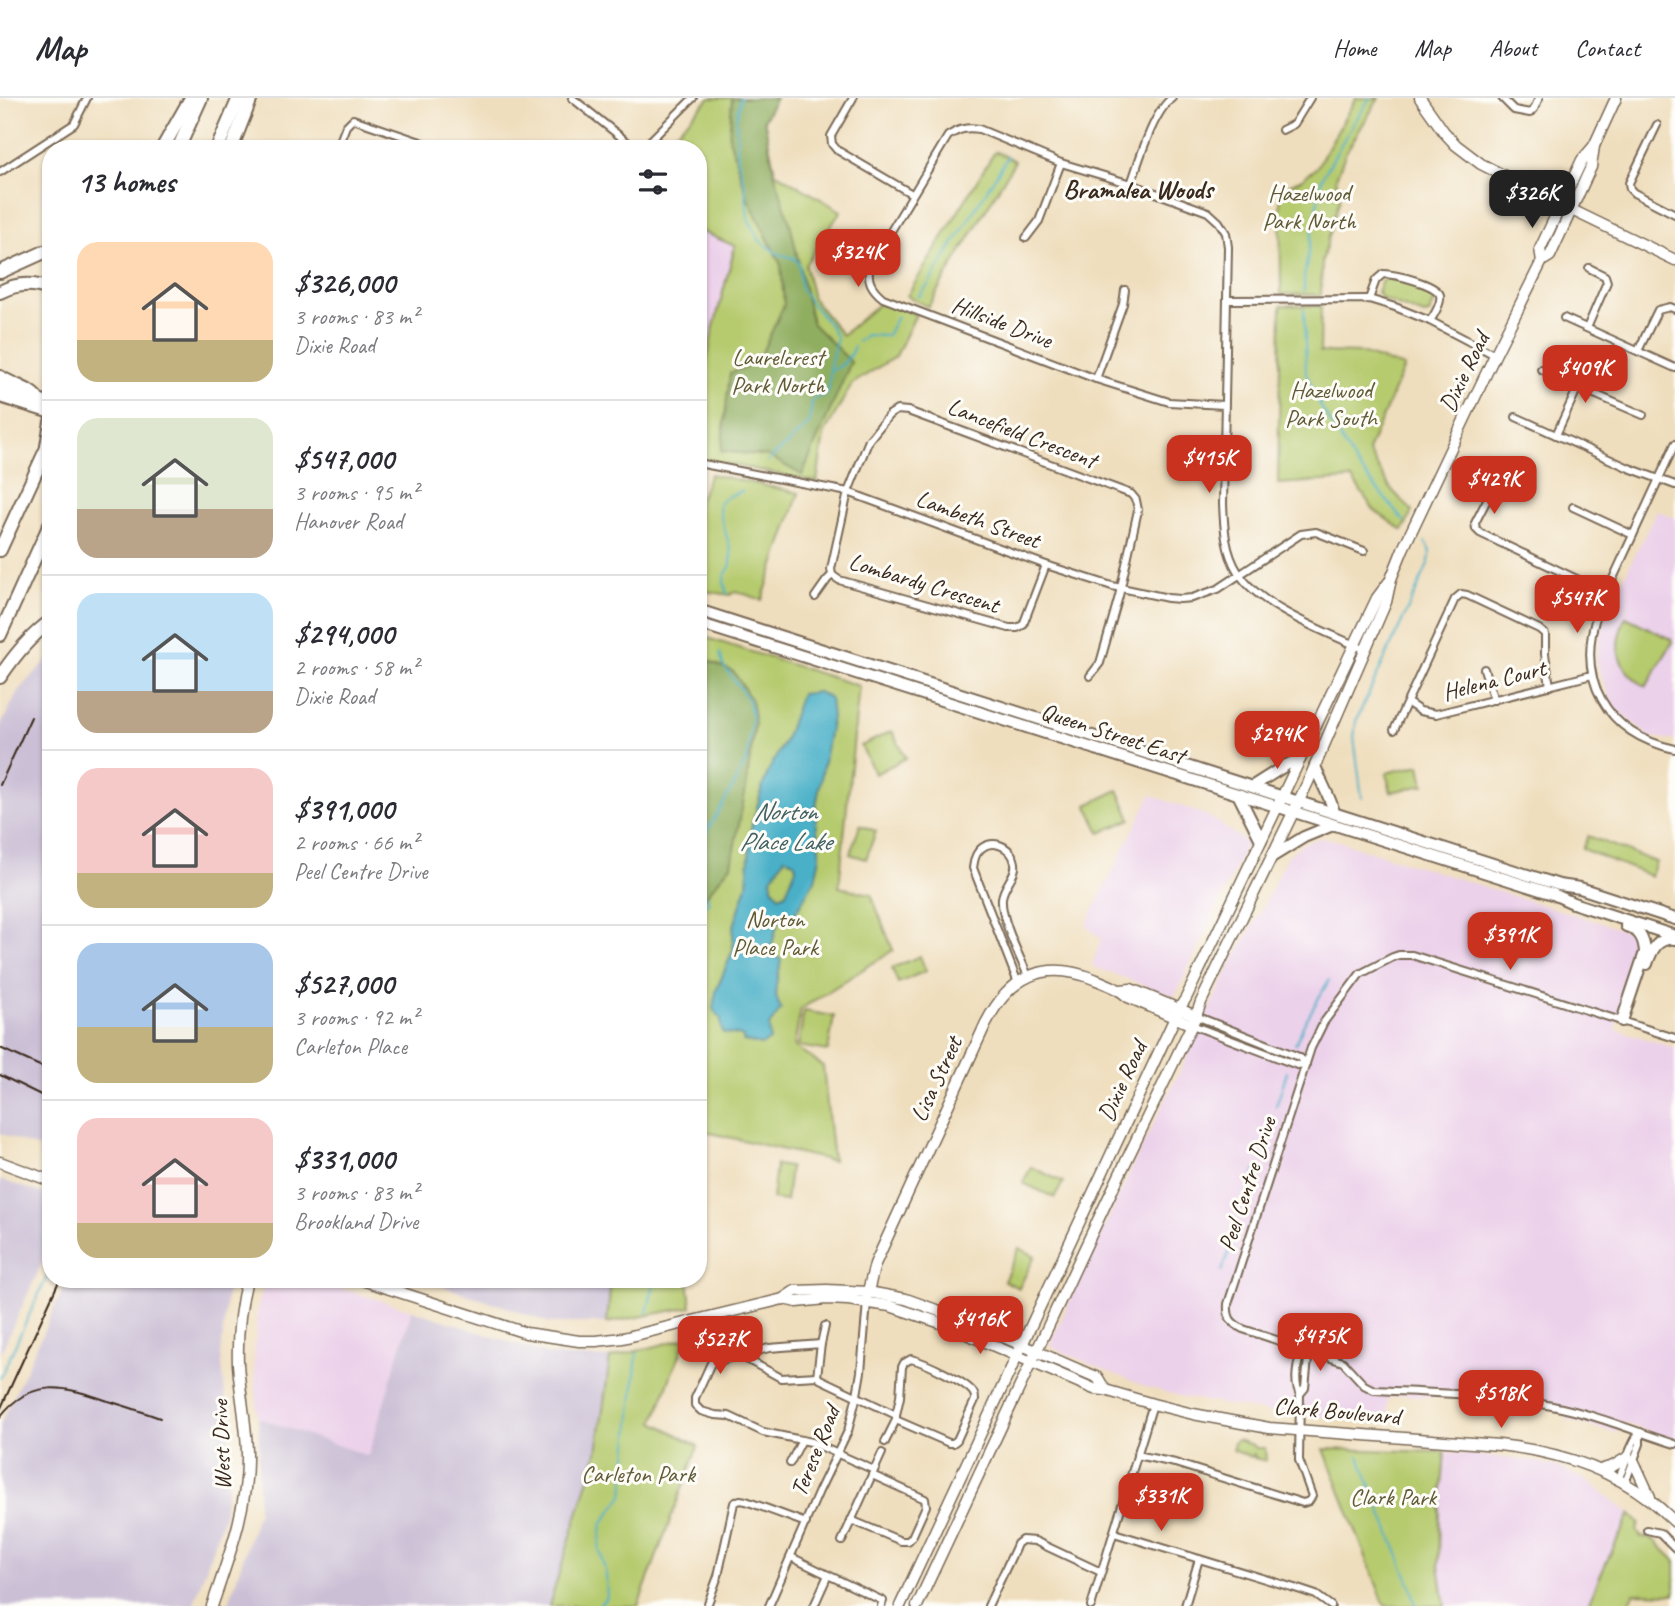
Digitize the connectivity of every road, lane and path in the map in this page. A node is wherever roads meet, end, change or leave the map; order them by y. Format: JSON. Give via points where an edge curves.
{"nodes":[{"id":1,"x":87,"y":98,"type":"edge"},
{"id":2,"x":191,"y":98,"type":"edge"},
{"id":3,"x":201,"y":98,"type":"edge"},
{"id":4,"x":239,"y":98,"type":"edge"},
{"id":5,"x":251,"y":98,"type":"edge"},
{"id":6,"x":572,"y":98,"type":"edge"},
{"id":7,"x":693,"y":98,"type":"edge"},
{"id":8,"x":853,"y":98,"type":"edge"},
{"id":9,"x":1310,"y":98,"type":"edge"},
{"id":10,"x":1420,"y":98,"type":"edge"},
{"id":11,"x":1502,"y":98,"type":"edge"},
{"id":12,"x":1539,"y":98,"type":"edge"},
{"id":13,"x":1616,"y":98,"type":"edge"},
{"id":14,"x":1167,"y":99,"type":"edge"},
{"id":15,"x":1657,"y":125,"type":"dead end"},
{"id":16,"x":1282,"y":130,"type":"dead end"},
{"id":17,"x":49,"y":140,"type":"edge"},
{"id":18,"x":167,"y":140,"type":"edge"},
{"id":19,"x":182,"y":140,"type":"edge"},
{"id":20,"x":221,"y":140,"type":"edge"},
{"id":21,"x":235,"y":140,"type":"edge"},
{"id":22,"x":341,"y":140,"type":"edge"},
{"id":23,"x":416,"y":140,"type":"edge"},
{"id":24,"x":625,"y":140,"type":"edge"},
{"id":25,"x":651,"y":140,"type":"edge"},
{"id":26,"x":42,"y":145,"type":"edge"},
{"id":27,"x":1594,"y":146,"type":"junction"},
{"id":28,"x":1060,"y":163,"type":"junction"},
{"id":29,"x":0,"y":172,"type":"edge"},
{"id":30,"x":1131,"y":184,"type":"junction"},
{"id":31,"x":912,"y":194,"type":"junction"},
{"id":32,"x":1561,"y":205,"type":"junction"},
{"id":33,"x":1571,"y":210,"type":"junction"},
{"id":34,"x":1675,"y":214,"type":"edge"},
{"id":35,"x":1026,"y":239,"type":"dead end"},
{"id":36,"x":42,"y":253,"type":"edge"},
{"id":37,"x":1675,"y":260,"type":"edge"},
{"id":38,"x":1542,"y":261,"type":"junction"},
{"id":39,"x":1589,"y":268,"type":"dead end"},
{"id":40,"x":0,"y":272,"type":"edge"},
{"id":41,"x":42,"y":286,"type":"edge"},
{"id":42,"x":1125,"y":290,"type":"dead end"},
{"id":43,"x":0,"y":292,"type":"edge"},
{"id":44,"x":1369,"y":299,"type":"junction"},
{"id":45,"x":1228,"y":300,"type":"junction"},
{"id":46,"x":1675,"y":309,"type":"edge"},
{"id":47,"x":1564,"y":317,"type":"dead end"},
{"id":48,"x":1430,"y":321,"type":"junction"},
{"id":49,"x":1587,"y":328,"type":"junction"},
{"id":50,"x":1638,"y":352,"type":"junction"},
{"id":51,"x":1495,"y":355,"type":"junction"},
{"id":52,"x":1675,"y":368,"type":"edge"},
{"id":53,"x":1541,"y":369,"type":"dead end"},
{"id":54,"x":0,"y":377,"type":"edge"},
{"id":55,"x":1097,"y":379,"type":"junction"},
{"id":56,"x":1578,"y":387,"type":"junction"},
{"id":57,"x":0,"y":388,"type":"edge"},
{"id":58,"x":0,"y":397,"type":"edge"},
{"id":59,"x":41,"y":404,"type":"edge"},
{"id":60,"x":1224,"y":405,"type":"junction"},
{"id":61,"x":1643,"y":415,"type":"dead end"},
{"id":62,"x":1517,"y":417,"type":"dead end"},
{"id":63,"x":1556,"y":435,"type":"junction"},
{"id":64,"x":1675,"y":444,"type":"edge"},
{"id":65,"x":42,"y":459,"type":"edge"},
{"id":66,"x":707,"y":465,"type":"edge"},
{"id":67,"x":1659,"y":479,"type":"junction"},
{"id":68,"x":1675,"y":485,"type":"edge"},
{"id":69,"x":1493,"y":488,"type":"dead end"},
{"id":70,"x":848,"y":492,"type":"junction"},
{"id":71,"x":1573,"y":507,"type":"dead end"},
{"id":72,"x":1633,"y":535,"type":"junction"},
{"id":73,"x":42,"y":542,"type":"edge"},
{"id":74,"x":0,"y":550,"type":"edge"},
{"id":75,"x":1364,"y":551,"type":"dead end"},
{"id":76,"x":1046,"y":565,"type":"junction"},
{"id":77,"x":832,"y":575,"type":"junction"},
{"id":78,"x":1239,"y":575,"type":"junction"},
{"id":79,"x":1391,"y":579,"type":"junction"},
{"id":80,"x":1121,"y":589,"type":"junction"},
{"id":81,"x":1606,"y":593,"type":"junction"},
{"id":82,"x":815,"y":597,"type":"dead end"},
{"id":83,"x":707,"y":613,"type":"edge"},
{"id":84,"x":707,"y":626,"type":"edge"},
{"id":85,"x":42,"y":628,"type":"edge"},
{"id":86,"x":0,"y":635,"type":"edge"},
{"id":87,"x":1354,"y":645,"type":"junction"},
{"id":88,"x":1366,"y":650,"type":"junction"},
{"id":89,"x":1484,"y":669,"type":"dead end"},
{"id":90,"x":1592,"y":675,"type":"junction"},
{"id":91,"x":1090,"y":676,"type":"dead end"},
{"id":92,"x":0,"y":677,"type":"edge"},
{"id":93,"x":1550,"y":686,"type":"junction"},
{"id":94,"x":968,"y":695,"type":"junction"},
{"id":95,"x":934,"y":698,"type":"junction"},
{"id":96,"x":1494,"y":700,"type":"junction"},
{"id":97,"x":1408,"y":703,"type":"junction"},
{"id":98,"x":1394,"y":730,"type":"dead end"},
{"id":99,"x":1675,"y":749,"type":"edge"},
{"id":100,"x":1300,"y":760,"type":"junction"},
{"id":101,"x":1315,"y":766,"type":"junction"},
{"id":102,"x":1253,"y":786,"type":"junction"},
{"id":103,"x":1238,"y":794,"type":"junction"},
{"id":104,"x":1282,"y":796,"type":"junction"},
{"id":105,"x":1299,"y":801,"type":"junction"},
{"id":106,"x":1277,"y":807,"type":"junction"},
{"id":107,"x":1294,"y":812,"type":"junction"},
{"id":108,"x":1334,"y":812,"type":"junction"},
{"id":109,"x":1333,"y":825,"type":"junction"},
{"id":110,"x":1261,"y":840,"type":"junction"},
{"id":111,"x":1273,"y":856,"type":"junction"},
{"id":112,"x":1573,"y":904,"type":"junction"},
{"id":113,"x":1675,"y":919,"type":"edge"},
{"id":114,"x":1005,"y":920,"type":"junction"},
{"id":115,"x":995,"y":924,"type":"junction"},
{"id":116,"x":1675,"y":938,"type":"edge"},
{"id":117,"x":1028,"y":976,"type":"junction"},
{"id":118,"x":1017,"y":983,"type":"junction"},
{"id":119,"x":1177,"y":1013,"type":"junction"},
{"id":120,"x":1194,"y":1021,"type":"junction"},
{"id":121,"x":1625,"y":1022,"type":"junction"},
{"id":122,"x":1675,"y":1038,"type":"edge"},
{"id":123,"x":1306,"y":1064,"type":"junction"},
{"id":124,"x":0,"y":1162,"type":"edge"},
{"id":125,"x":42,"y":1178,"type":"edge"},
{"id":126,"x":245,"y":1288,"type":"edge"},
{"id":127,"x":387,"y":1288,"type":"edge"},
{"id":128,"x":867,"y":1297,"type":"junction"},
{"id":129,"x":825,"y":1326,"type":"dead end"},
{"id":130,"x":821,"y":1344,"type":"junction"},
{"id":131,"x":1022,"y":1345,"type":"junction"},
{"id":132,"x":1303,"y":1350,"type":"junction"},
{"id":133,"x":1037,"y":1351,"type":"junction"},
{"id":134,"x":741,"y":1356,"type":"junction"},
{"id":135,"x":1017,"y":1356,"type":"junction"},
{"id":136,"x":1032,"y":1362,"type":"junction"},
{"id":137,"x":817,"y":1376,"type":"junction"},
{"id":138,"x":1105,"y":1390,"type":"junction"},
{"id":139,"x":858,"y":1395,"type":"junction"},
{"id":140,"x":1153,"y":1404,"type":"junction"},
{"id":141,"x":896,"y":1417,"type":"junction"},
{"id":142,"x":1298,"y":1430,"type":"junction"},
{"id":143,"x":1640,"y":1432,"type":"junction"},
{"id":144,"x":802,"y":1440,"type":"junction"},
{"id":145,"x":885,"y":1442,"type":"dead end"},
{"id":146,"x":1675,"y":1444,"type":"edge"},
{"id":147,"x":882,"y":1452,"type":"dead end"},
{"id":148,"x":837,"y":1454,"type":"junction"},
{"id":149,"x":1137,"y":1455,"type":"junction"},
{"id":150,"x":1631,"y":1459,"type":"junction"},
{"id":151,"x":790,"y":1463,"type":"dead end"},
{"id":152,"x":1600,"y":1470,"type":"junction"},
{"id":153,"x":873,"y":1473,"type":"junction"},
{"id":154,"x":1621,"y":1481,"type":"junction"},
{"id":155,"x":1652,"y":1501,"type":"junction"},
{"id":156,"x":851,"y":1520,"type":"junction"},
{"id":157,"x":1675,"y":1522,"type":"edge"},
{"id":158,"x":806,"y":1523,"type":"junction"},
{"id":159,"x":1647,"y":1530,"type":"dead end"},
{"id":160,"x":1114,"y":1532,"type":"junction"},
{"id":161,"x":842,"y":1541,"type":"dead end"},
{"id":162,"x":1675,"y":1548,"type":"edge"},
{"id":163,"x":791,"y":1557,"type":"junction"},
{"id":164,"x":1199,"y":1559,"type":"junction"},
{"id":165,"x":1101,"y":1572,"type":"junction"},
{"id":166,"x":828,"y":1575,"type":"junction"},
{"id":167,"x":212,"y":1606,"type":"edge"},
{"id":168,"x":708,"y":1606,"type":"edge"},
{"id":169,"x":769,"y":1606,"type":"edge"},
{"id":170,"x":814,"y":1606,"type":"edge"},
{"id":171,"x":881,"y":1606,"type":"edge"},
{"id":172,"x":900,"y":1606,"type":"edge"},
{"id":173,"x":917,"y":1606,"type":"edge"},
{"id":174,"x":988,"y":1606,"type":"edge"},
{"id":175,"x":1091,"y":1606,"type":"edge"},
{"id":176,"x":1185,"y":1606,"type":"edge"},
{"id":177,"x":1331,"y":1606,"type":"edge"}],
"edges":[{"from":1,"to":17,"type":"street","via":[[74,124]]},
{"from":2,"to":18,"type":"highway"},
{"from":3,"to":19,"type":"highway"},
{"from":4,"to":20,"type":"highway"},
{"from":5,"to":21,"type":"highway"},
{"from":6,"to":24,"type":"street"},
{"from":7,"to":25,"type":"street"},
{"from":8,"to":31,"type":"street","via":[[831,136],[832,144]]},
{"from":9,"to":16,"type":"street","via":[[1294,124]]},
{"from":10,"to":32,"type":"street","via":[[1444,132],[1469,156]]},
{"from":11,"to":12,"type":"street","via":[[1514,110],[1530,113]]},
{"from":13,"to":27,"type":"street","name":"Dixie Road"},
{"from":14,"to":30,"type":"street"},
{"from":15,"to":34,"type":"street","via":[[1630,189]]},
{"from":22,"to":23,"type":"street","via":[[353,120]]},
{"from":26,"to":29,"type":"street"},
{"from":27,"to":32,"type":"street","name":"Dixie Road","via":[[1582,160]]},
{"from":27,"to":33,"type":"street","name":"Dixie Road","via":[[1591,167]]},
{"from":28,"to":30,"type":"street","name":"Hillside Drive"},
{"from":28,"to":31,"type":"street","name":"Hillside Drive","via":[[969,127],[948,136]]},
{"from":28,"to":35,"type":"street","via":[[1039,221]]},
{"from":30,"to":45,"type":"street","name":"Hillside Drive","via":[[1208,212],[1219,222],[1228,247]]},
{"from":31,"to":55,"type":"street","name":"Hillside Drive","via":[[870,266],[870,285],[876,292]]},
{"from":32,"to":33,"type":"street"},
{"from":32,"to":38,"type":"street","name":"Dixie Road","via":[[1540,249]]},
{"from":33,"to":37,"type":"street"},
{"from":33,"to":38,"type":"street","name":"Dixie Road","via":[[1550,256]]},
{"from":36,"to":40,"type":"highway"},
{"from":38,"to":51,"type":"street","name":"Dixie Road"},
{"from":39,"to":49,"type":"street","via":[[1605,276],[1607,282]]},
{"from":41,"to":43,"type":"highway","via":[[16,285]]},
{"from":42,"to":55,"type":"street"},
{"from":44,"to":45,"type":"street"},
{"from":44,"to":48,"type":"street"},
{"from":44,"to":48,"type":"street","via":[[1383,274],[1433,287],[1440,303]]},
{"from":45,"to":60,"type":"street","name":"Hillside Drive"},
{"from":46,"to":50,"type":"street","via":[[1658,310]]},
{"from":47,"to":49,"type":"street"},
{"from":48,"to":51,"type":"street"},
{"from":49,"to":50,"type":"street"},
{"from":50,"to":52,"type":"street"},
{"from":51,"to":79,"type":"street","name":"Dixie Road"},
{"from":53,"to":56,"type":"street"},
{"from":54,"to":59,"type":"highway","via":[[34,393]]},
{"from":55,"to":60,"type":"street","name":"Hillside Drive","via":[[1169,402]]},
{"from":56,"to":61,"type":"street"},
{"from":56,"to":63,"type":"street"},
{"from":57,"to":59,"type":"main road"},
{"from":58,"to":59,"type":"main road"},
{"from":60,"to":78,"type":"street","name":"Hillside Drive","via":[[1224,534]]},
{"from":62,"to":63,"type":"street"},
{"from":63,"to":67,"type":"street"},
{"from":64,"to":67,"type":"street"},
{"from":65,"to":74,"type":"highway"},
{"from":66,"to":70,"type":"street","name":"Lambeth Street"},
{"from":67,"to":68,"type":"street"},
{"from":67,"to":72,"type":"street"},
{"from":69,"to":81,"type":"street","via":[[1475,523],[1480,533]]},
{"from":70,"to":76,"type":"street","name":"Lambeth Street"},
{"from":70,"to":77,"type":"street","name":"Lombardy Crescent"},
{"from":70,"to":80,"type":"street","name":"Lancefield Crescent","via":[[869,440],[889,415],[908,411],[1131,495],[1138,510]]},
{"from":71,"to":72,"type":"street"},
{"from":72,"to":81,"type":"street"},
{"from":73,"to":86,"type":"highway"},
{"from":75,"to":78,"type":"street","name":"Lambeth Street","via":[[1310,532]]},
{"from":76,"to":77,"type":"street","name":"Lombardy Crescent","via":[[1023,625],[1017,628]]},
{"from":76,"to":80,"type":"street","name":"Lambeth Street"},
{"from":77,"to":82,"type":"street","name":"Lombardy Crescent"},
{"from":78,"to":80,"type":"street","name":"Lambeth Street","via":[[1219,589],[1192,598]]},
{"from":78,"to":87,"type":"street","name":"Hillside Drive","via":[[1273,606]]},
{"from":79,"to":87,"type":"street","name":"Dixie Road"},
{"from":79,"to":88,"type":"street","name":"Dixie Road"},
{"from":80,"to":91,"type":"street","name":"Lancefield Crescent","via":[[1100,663]]},
{"from":81,"to":90,"type":"street","via":[[1590,642]]},
{"from":83,"to":94,"type":"main road","name":"Queen Street East"},
{"from":84,"to":95,"type":"main road","name":"Queen Street East"},
{"from":85,"to":92,"type":"highway"},
{"from":87,"to":88,"type":"street","name":"Hillside Drive"},
{"from":87,"to":100,"type":"street","name":"Dixie Road"},
{"from":88,"to":101,"type":"street","name":"Dixie Road"},
{"from":89,"to":96,"type":"street"},
{"from":90,"to":93,"type":"street","name":"Helena Court"},
{"from":90,"to":99,"type":"street","via":[[1603,702],[1622,725],[1644,740]]},
{"from":93,"to":96,"type":"street","name":"Helena Court"},
{"from":93,"to":97,"type":"street","via":[[1545,634],[1461,594]]},
{"from":94,"to":95,"type":"main road","via":[[992,709],[941,695]]},
{"from":94,"to":102,"type":"main road","name":"Queen Street East"},
{"from":95,"to":103,"type":"main road","name":"Queen Street East"},
{"from":96,"to":97,"type":"street","name":"Helena Court","via":[[1436,714]]},
{"from":97,"to":98,"type":"street"},
{"from":100,"to":102,"type":"main road"},
{"from":100,"to":104,"type":"street","name":"Dixie Road"},
{"from":101,"to":105,"type":"street","name":"Dixie Road"},
{"from":101,"to":108,"type":"main road"},
{"from":102,"to":104,"type":"main road","name":"Queen Street East"},
{"from":103,"to":106,"type":"main road","name":"Queen Street East"},
{"from":103,"to":110,"type":"main road"},
{"from":104,"to":105,"type":"main road","name":"Queen Street East"},
{"from":104,"to":106,"type":"street","name":"Dixie Road"},
{"from":105,"to":107,"type":"street","name":"Dixie Road"},
{"from":105,"to":108,"type":"main road","name":"Queen Street East"},
{"from":106,"to":107,"type":"main road","name":"Queen Street East"},
{"from":106,"to":110,"type":"street","name":"Dixie Road"},
{"from":107,"to":109,"type":"main road","name":"Queen Street East"},
{"from":107,"to":111,"type":"street","name":"Dixie Road"},
{"from":108,"to":113,"type":"main road","name":"Queen Street East"},
{"from":109,"to":111,"type":"main road"},
{"from":109,"to":112,"type":"main road","name":"Queen Street East"},
{"from":110,"to":119,"type":"street","name":"Dixie Road"},
{"from":111,"to":120,"type":"street","name":"Dixie Road"},
{"from":112,"to":116,"type":"main road","name":"Queen Street East"},
{"from":112,"to":121,"type":"main road","via":[[1640,934],[1644,952]]},
{"from":114,"to":115,"type":"street"},
{"from":114,"to":115,"type":"street","via":[[1003,893],[1015,866],[1009,850],[996,844],[978,851],[973,868]]},
{"from":114,"to":117,"type":"street"},
{"from":115,"to":118,"type":"street"},
{"from":116,"to":121,"type":"main road","via":[[1661,940],[1653,949]]},
{"from":117,"to":118,"type":"street","name":"Lisa Street"},
{"from":117,"to":119,"type":"street","name":"Lisa Street","via":[[1069,971],[1120,990],[1128,998]]},
{"from":118,"to":128,"type":"street","name":"Lisa Street","via":[[1002,996],[986,1023],[875,1264]]},
{"from":119,"to":120,"type":"street","name":"Lisa Street"},
{"from":119,"to":131,"type":"street","name":"Dixie Road"},
{"from":120,"to":123,"type":"street","name":"Lisa Street","via":[[1297,1065]]},
{"from":120,"to":133,"type":"street","name":"Dixie Road"},
{"from":121,"to":122,"type":"street","name":"Peel Centre Drive"},
{"from":121,"to":123,"type":"street","name":"Peel Centre Drive","via":[[1421,957],[1399,955],[1360,974],[1320,1029]]},
{"from":123,"to":132,"type":"street","name":"Peel Centre Drive","via":[[1228,1304],[1229,1319],[1235,1325]]},
{"from":124,"to":125,"type":"street"},
{"from":126,"to":167,"type":"street","name":"West Drive","via":[[238,1355],[247,1439],[246,1478],[237,1530]]},
{"from":127,"to":128,"type":"street","name":"Clark Boulevard","via":[[526,1332],[579,1341],[623,1338],[783,1299]]},
{"from":128,"to":131,"type":"street","name":"Clark Boulevard","via":[[906,1299]]},
{"from":128,"to":135,"type":"street","name":"Clark Boulevard"},
{"from":128,"to":139,"type":"street","name":"Terese Road"},
{"from":129,"to":130,"type":"street"},
{"from":130,"to":134,"type":"street","via":[[769,1348]]},
{"from":130,"to":137,"type":"street"},
{"from":131,"to":133,"type":"street","name":"Clark Boulevard"},
{"from":131,"to":135,"type":"street","name":"Dixie Road"},
{"from":132,"to":142,"type":"street","via":[[1297,1389]]},
{"from":132,"to":143,"type":"street","name":"Peel Centre Drive","via":[[1343,1362],[1374,1390],[1551,1405]]},
{"from":133,"to":136,"type":"street","name":"Dixie Road"},
{"from":133,"to":138,"type":"street","name":"Clark Boulevard","via":[[1098,1378]]},
{"from":134,"to":137,"type":"street","via":[[781,1378]]},
{"from":134,"to":144,"type":"street","via":[[711,1363],[695,1405],[763,1432]]},
{"from":135,"to":136,"type":"street","name":"Clark Boulevard"},
{"from":135,"to":172,"type":"street","name":"Dixie Road"},
{"from":136,"to":138,"type":"street","name":"Clark Boulevard"},
{"from":136,"to":173,"type":"street","name":"Dixie Road"},
{"from":137,"to":139,"type":"street"},
{"from":138,"to":140,"type":"street","name":"Clark Boulevard"},
{"from":139,"to":141,"type":"street"},
{"from":139,"to":148,"type":"street","name":"Terese Road"},
{"from":140,"to":142,"type":"street","name":"Clark Boulevard"},
{"from":140,"to":149,"type":"street"},
{"from":141,"to":141,"type":"street","via":[[902,1367],[911,1359],[955,1379],[975,1396],[953,1443]]},
{"from":141,"to":145,"type":"street"},
{"from":142,"to":149,"type":"street","via":[[1299,1460],[1312,1496],[1303,1503]]},
{"from":142,"to":152,"type":"street","name":"Clark Boulevard","via":[[1531,1449]]},
{"from":143,"to":146,"type":"street","name":"Peel Centre Drive"},
{"from":143,"to":150,"type":"street","via":[[1632,1441]]},
{"from":144,"to":148,"type":"street"},
{"from":144,"to":151,"type":"street"},
{"from":147,"to":153,"type":"street"},
{"from":148,"to":153,"type":"street"},
{"from":148,"to":158,"type":"street","name":"Terese Road"},
{"from":149,"to":160,"type":"street"},
{"from":150,"to":152,"type":"street"},
{"from":150,"to":154,"type":"street"},
{"from":150,"to":155,"type":"street"},
{"from":152,"to":154,"type":"street","name":"Clark Boulevard"},
{"from":153,"to":156,"type":"street"},
{"from":153,"to":156,"type":"street","via":[[925,1499],[912,1537],[901,1541]]},
{"from":154,"to":155,"type":"street","name":"Clark Boulevard"},
{"from":155,"to":157,"type":"street","name":"Clark Boulevard"},
{"from":156,"to":161,"type":"street"},
{"from":158,"to":163,"type":"street","name":"Terese Road"},
{"from":158,"to":168,"type":"street","via":[[746,1501],[734,1503]]},
{"from":159,"to":162,"type":"street","via":[[1660,1533]]},
{"from":160,"to":164,"type":"street"},
{"from":160,"to":165,"type":"street"},
{"from":163,"to":166,"type":"street"},
{"from":163,"to":169,"type":"street","name":"Terese Road"},
{"from":164,"to":176,"type":"street"},
{"from":164,"to":177,"type":"street","via":[[1316,1595]]},
{"from":165,"to":174,"type":"street","via":[[1028,1539],[1017,1544]]},
{"from":165,"to":175,"type":"street"},
{"from":166,"to":170,"type":"street"},
{"from":166,"to":171,"type":"street","via":[[883,1601]]}]}
